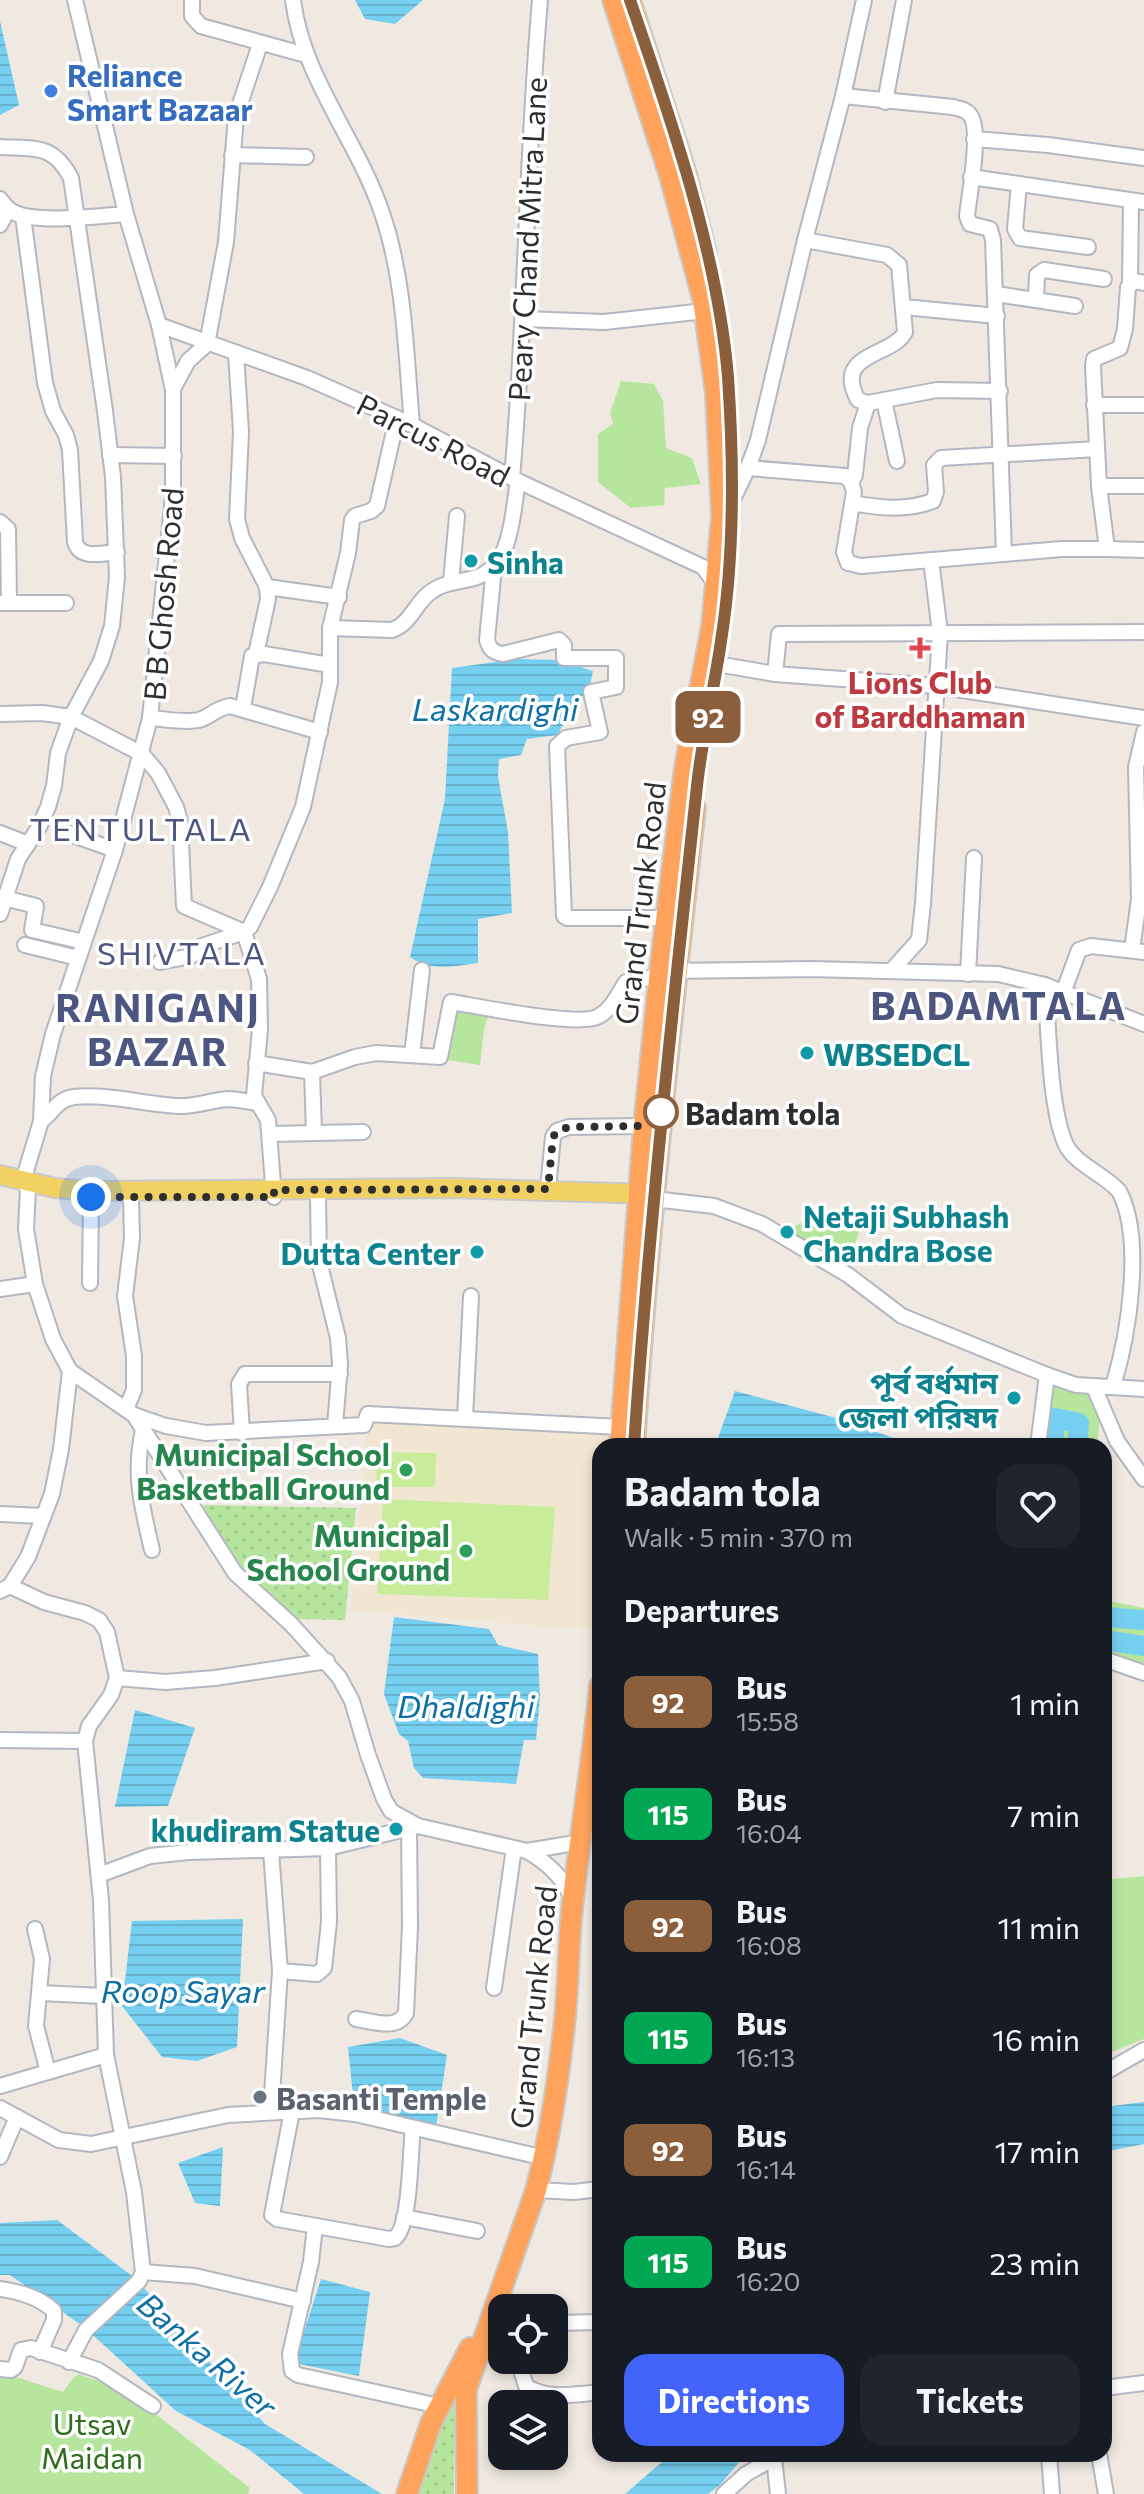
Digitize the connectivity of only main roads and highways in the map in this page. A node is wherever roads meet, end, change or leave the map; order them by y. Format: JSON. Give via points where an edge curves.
{"nodes":[{"id":1,"x":613,"y":0,"type":"edge"},
{"id":2,"x":630,"y":0,"type":"edge"},
{"id":3,"x":727,"y":509,"type":"junction"},
{"id":4,"x":719,"y":572,"type":"junction"},
{"id":5,"x":665,"y":972,"type":"junction"},
{"id":6,"x":0,"y":1175,"type":"edge"},
{"id":7,"x":0,"y":1183,"type":"edge"},
{"id":8,"x":25,"y":1185,"type":"junction"},
{"id":9,"x":274,"y":1194,"type":"junction"},
{"id":10,"x":548,"y":1194,"type":"junction"},
{"id":11,"x":648,"y":1198,"type":"junction"},
{"id":12,"x":620,"y":1437,"type":"edge"},
{"id":13,"x":634,"y":1438,"type":"edge"},
{"id":14,"x":592,"y":1788,"type":"edge"},
{"id":15,"x":503,"y":2294,"type":"edge"},
{"id":16,"x":488,"y":2328,"type":"edge"},
{"id":17,"x":488,"y":2336,"type":"edge"},
{"id":18,"x":407,"y":2494,"type":"edge"},
{"id":19,"x":467,"y":2494,"type":"edge"}],
"edges":[{"from":1,"to":3,"type":"highway","name":"Grand Trunk Road","via":[[677,200],[705,311]]},
{"from":2,"to":3,"type":"highway","name":"Grand Trunk Road","via":[[685,171],[710,273],[728,374]]},
{"from":3,"to":4,"type":"highway","name":"Grand Trunk Road"},
{"from":4,"to":5,"type":"highway","name":"Grand Trunk Road","via":[[685,767],[666,918]]},
{"from":4,"to":5,"type":"highway","name":"Grand Trunk Road","via":[[717,664]]},
{"from":5,"to":11,"type":"highway","name":"Grand Trunk Road"},
{"from":5,"to":11,"type":"highway","name":"Grand Trunk Road","via":[[644,1126]]},
{"from":6,"to":8,"type":"main road"},
{"from":7,"to":8,"type":"main road"},
{"from":8,"to":9,"type":"main road"},
{"from":8,"to":9,"type":"main road","via":[[91,1197]]},
{"from":9,"to":10,"type":"main road"},
{"from":9,"to":10,"type":"main road"},
{"from":10,"to":11,"type":"main road"},
{"from":11,"to":12,"type":"highway","name":"Grand Trunk Road"},
{"from":11,"to":13,"type":"highway","name":"Grand Trunk Road"},
{"from":14,"to":15,"type":"highway","name":"Grand Trunk Road","via":[[573,1901],[564,2025],[545,2158]]},
{"from":16,"to":18,"type":"highway","via":[[467,2351],[439,2406]]},
{"from":17,"to":19,"type":"highway","name":"Grand Trunk Road","via":[[466,2390]]}]}
